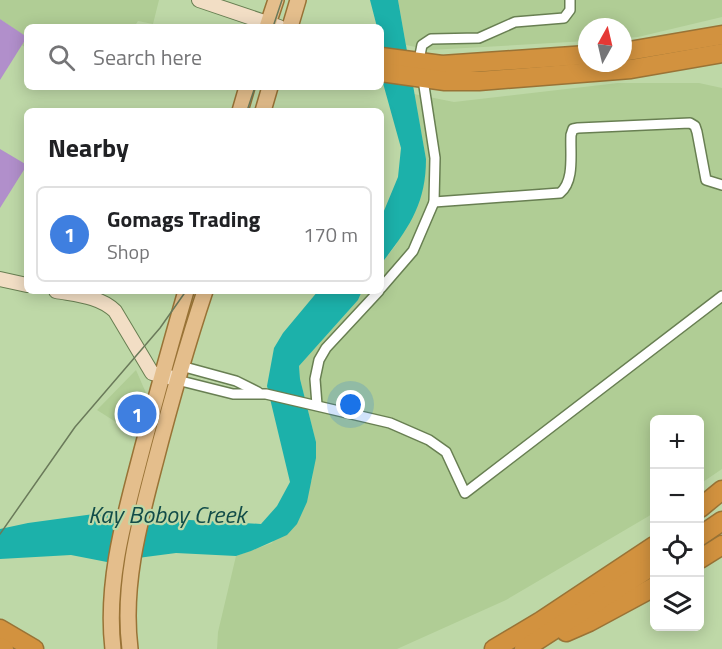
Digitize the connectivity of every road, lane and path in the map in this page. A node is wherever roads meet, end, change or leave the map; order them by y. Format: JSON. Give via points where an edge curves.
{"nodes":[{"id":1,"x":199,"y":0,"type":"edge"},
{"id":2,"x":276,"y":0,"type":"edge"},
{"id":3,"x":298,"y":0,"type":"edge"},
{"id":4,"x":570,"y":0,"type":"edge"},
{"id":5,"x":265,"y":24,"type":"edge"},
{"id":6,"x":271,"y":24,"type":"edge"},
{"id":7,"x":291,"y":24,"type":"edge"},
{"id":8,"x":722,"y":35,"type":"edge"},
{"id":9,"x":632,"y":50,"type":"edge"},
{"id":10,"x":722,"y":53,"type":"edge"},
{"id":11,"x":578,"y":56,"type":"edge"},
{"id":12,"x":384,"y":58,"type":"edge"},
{"id":13,"x":418,"y":70,"type":"junction"},
{"id":14,"x":384,"y":72,"type":"edge"},
{"id":15,"x":246,"y":90,"type":"edge"},
{"id":16,"x":269,"y":90,"type":"edge"},
{"id":17,"x":241,"y":108,"type":"edge"},
{"id":18,"x":264,"y":108,"type":"edge"},
{"id":19,"x":722,"y":184,"type":"edge"},
{"id":20,"x":434,"y":202,"type":"junction"},
{"id":21,"x":0,"y":279,"type":"edge"},
{"id":22,"x":24,"y":284,"type":"edge"},
{"id":23,"x":384,"y":285,"type":"edge"},
{"id":24,"x":70,"y":294,"type":"edge"},
{"id":25,"x":185,"y":294,"type":"edge"},
{"id":26,"x":204,"y":294,"type":"edge"},
{"id":27,"x":376,"y":294,"type":"edge"},
{"id":28,"x":722,"y":296,"type":"edge"},
{"id":29,"x":172,"y":371,"type":"junction"},
{"id":30,"x":263,"y":394,"type":"junction"},
{"id":31,"x":313,"y":405,"type":"junction"},
{"id":32,"x":722,"y":490,"type":"edge"},
{"id":33,"x":722,"y":503,"type":"edge"},
{"id":34,"x":704,"y":504,"type":"edge"},
{"id":35,"x":704,"y":514,"type":"edge"},
{"id":36,"x":722,"y":521,"type":"edge"},
{"id":37,"x":704,"y":533,"type":"edge"},
{"id":38,"x":722,"y":545,"type":"edge"},
{"id":39,"x":650,"y":549,"type":"edge"},
{"id":40,"x":704,"y":556,"type":"edge"},
{"id":41,"x":650,"y":568,"type":"edge"},
{"id":42,"x":650,"y":589,"type":"edge"},
{"id":43,"x":0,"y":629,"type":"edge"},
{"id":44,"x":34,"y":649,"type":"edge"},
{"id":45,"x":113,"y":649,"type":"edge"},
{"id":46,"x":130,"y":649,"type":"edge"},
{"id":47,"x":494,"y":649,"type":"edge"},
{"id":48,"x":525,"y":649,"type":"edge"}],
"edges":[{"from":1,"to":5,"type":"street"},
{"from":2,"to":6,"type":"main road"},
{"from":3,"to":7,"type":"main road"},
{"from":4,"to":13,"type":"street","via":[[570,10],[564,18],[515,21],[479,38],[431,39],[422,45]]},
{"from":8,"to":9,"type":"highway"},
{"from":10,"to":13,"type":"highway","via":[[622,70],[479,81],[445,81]]},
{"from":11,"to":13,"type":"highway"},
{"from":12,"to":13,"type":"highway"},
{"from":13,"to":14,"type":"highway"},
{"from":13,"to":20,"type":"street","via":[[435,158]]},
{"from":15,"to":17,"type":"main road"},
{"from":16,"to":18,"type":"main road"},
{"from":19,"to":20,"type":"street","via":[[706,180],[698,132],[690,123],[578,128],[571,135],[569,182],[560,193]]},
{"from":20,"to":23,"type":"street","via":[[413,251]]},
{"from":21,"to":22,"type":"street"},
{"from":24,"to":29,"type":"street","via":[[108,304],[152,373]]},
{"from":25,"to":29,"type":"main road"},
{"from":26,"to":29,"type":"main road"},
{"from":27,"to":31,"type":"street","via":[[319,360]]},
{"from":28,"to":31,"type":"street","via":[[465,493],[446,452],[438,445],[390,423]]},
{"from":29,"to":30,"type":"street","via":[[236,381]]},
{"from":29,"to":30,"type":"street","via":[[233,394]]},
{"from":29,"to":45,"type":"main road","via":[[129,503],[113,571]]},
{"from":29,"to":46,"type":"main road","via":[[130,572]]},
{"from":30,"to":31,"type":"street"},
{"from":32,"to":34,"type":"highway"},
{"from":33,"to":35,"type":"highway"},
{"from":36,"to":37,"type":"highway"},
{"from":38,"to":40,"type":"highway"},
{"from":39,"to":47,"type":"highway"},
{"from":41,"to":48,"type":"highway"},
{"from":42,"to":48,"type":"highway","via":[[589,622]]},
{"from":43,"to":44,"type":"highway"}]}
